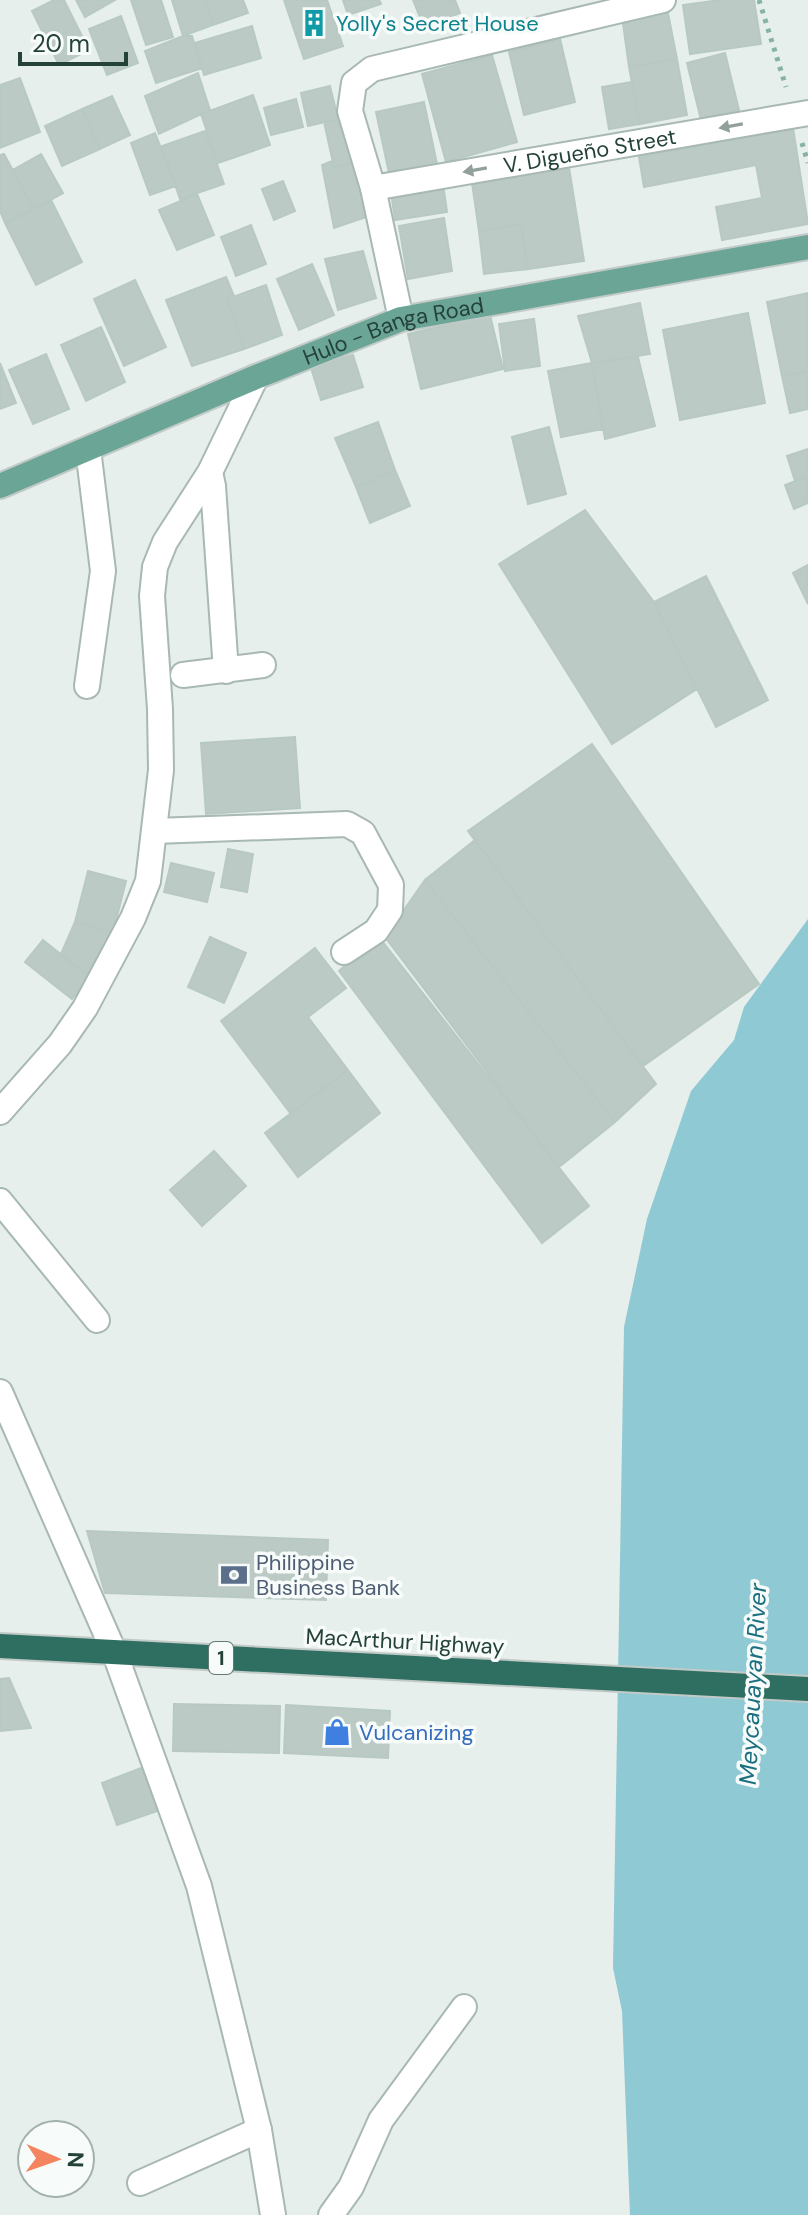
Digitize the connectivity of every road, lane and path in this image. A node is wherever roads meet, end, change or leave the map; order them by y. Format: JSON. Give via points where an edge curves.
{"nodes":[{"id":1,"x":663,"y":0,"type":"edge"},
{"id":2,"x":759,"y":0,"type":"edge"},
{"id":3,"x":801,"y":114,"type":"edge"},
{"id":4,"x":808,"y":163,"type":"edge"},
{"id":5,"x":373,"y":188,"type":"junction"},
{"id":6,"x":808,"y":247,"type":"edge"},
{"id":7,"x":401,"y":319,"type":"junction"},
{"id":8,"x":256,"y":377,"type":"junction"},
{"id":9,"x":88,"y":449,"type":"junction"},
{"id":10,"x":210,"y":472,"type":"junction"},
{"id":11,"x":0,"y":486,"type":"edge"},
{"id":12,"x":263,"y":665,"type":"dead end"},
{"id":13,"x":226,"y":671,"type":"junction"},
{"id":14,"x":183,"y":675,"type":"dead end"},
{"id":15,"x":87,"y":686,"type":"dead end"},
{"id":16,"x":155,"y":831,"type":"junction"},
{"id":17,"x":344,"y":952,"type":"dead end"},
{"id":18,"x":0,"y":1112,"type":"edge"},
{"id":19,"x":0,"y":1201,"type":"edge"},
{"id":20,"x":97,"y":1320,"type":"dead end"},
{"id":21,"x":0,"y":1392,"type":"edge"},
{"id":22,"x":0,"y":1646,"type":"edge"},
{"id":23,"x":115,"y":1654,"type":"junction"},
{"id":24,"x":808,"y":1689,"type":"edge"},
{"id":25,"x":464,"y":2007,"type":"dead end"},
{"id":26,"x":259,"y":2130,"type":"junction"},
{"id":27,"x":140,"y":2183,"type":"dead end"},
{"id":28,"x":273,"y":2215,"type":"edge"},
{"id":29,"x":331,"y":2215,"type":"edge"}],
"edges":[{"from":1,"to":5,"type":"street","via":[[372,69],[354,83],[350,111]]},
{"from":2,"to":3,"type":"path"},
{"from":3,"to":4,"type":"path"},
{"from":3,"to":5,"type":"street","name":"V. Digueño Street","one_way":true},
{"from":5,"to":7,"type":"street"},
{"from":6,"to":7,"type":"main road","name":"Hulo - Banga Road"},
{"from":7,"to":8,"type":"main road","name":"Hulo - Banga Road"},
{"from":8,"to":9,"type":"main road","name":"Hulo - Banga Road"},
{"from":8,"to":10,"type":"street"},
{"from":9,"to":11,"type":"main road","name":"Hulo - Banga Road"},
{"from":9,"to":15,"type":"street","via":[[103,571]]},
{"from":10,"to":13,"type":"street"},
{"from":10,"to":16,"type":"street","via":[[155,567],[161,770]]},
{"from":12,"to":13,"type":"street"},
{"from":13,"to":14,"type":"street"},
{"from":16,"to":17,"type":"street","via":[[347,824],[363,833],[391,885],[390,910],[376,931]]},
{"from":16,"to":18,"type":"street","via":[[148,881],[110,965],[60,1044]]},
{"from":19,"to":20,"type":"street"},
{"from":21,"to":23,"type":"street"},
{"from":22,"to":23,"type":"highway","name":"MacArthur Highway","number":"1"},
{"from":23,"to":24,"type":"highway","name":"MacArthur Highway","number":"1"},
{"from":23,"to":26,"type":"street","via":[[199,1886]]},
{"from":25,"to":29,"type":"street","via":[[381,2120],[351,2187]]},
{"from":26,"to":27,"type":"street"},
{"from":26,"to":28,"type":"street"}]}
